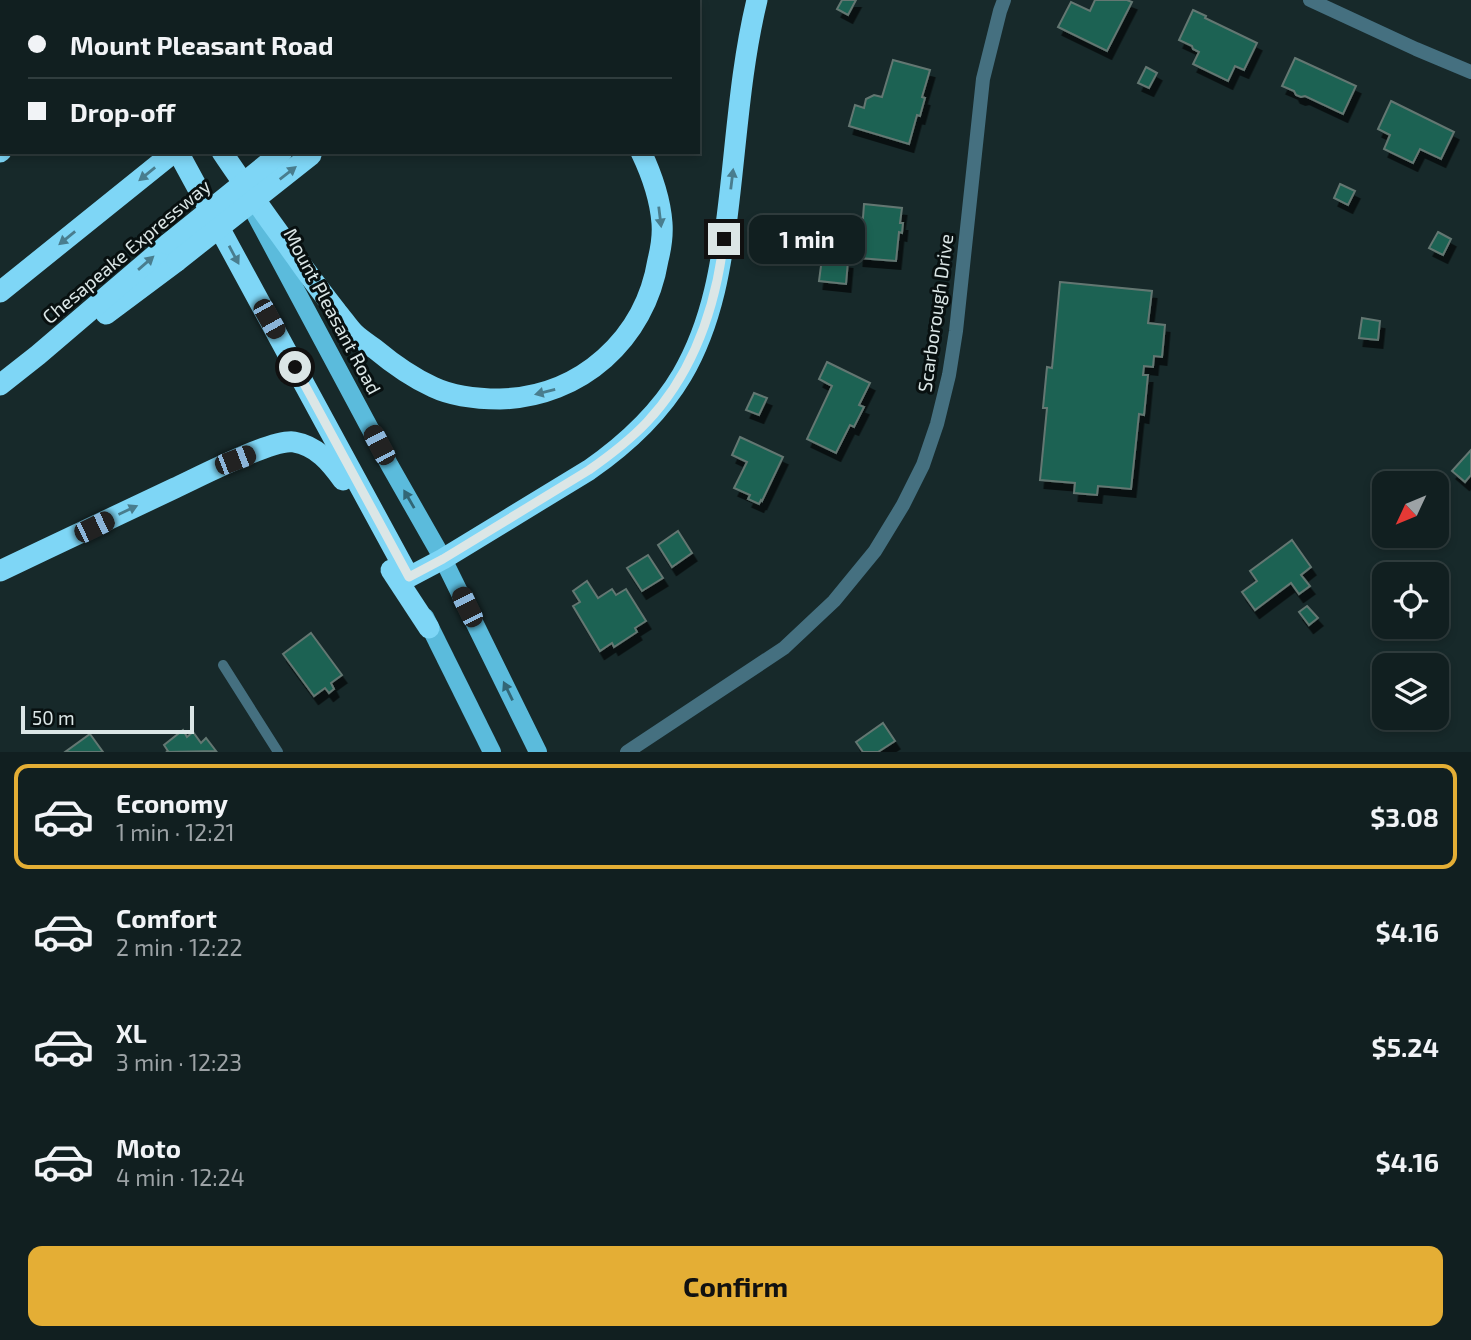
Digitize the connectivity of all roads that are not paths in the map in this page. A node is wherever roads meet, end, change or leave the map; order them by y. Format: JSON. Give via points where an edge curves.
{"nodes":[{"id":1,"x":757,"y":0,"type":"edge"},
{"id":2,"x":1004,"y":0,"type":"edge"},
{"id":3,"x":1310,"y":0,"type":"edge"},
{"id":4,"x":1471,"y":72,"type":"edge"},
{"id":5,"x":173,"y":154,"type":"edge"},
{"id":6,"x":177,"y":154,"type":"edge"},
{"id":7,"x":224,"y":154,"type":"edge"},
{"id":8,"x":224,"y":154,"type":"edge"},
{"id":9,"x":280,"y":154,"type":"edge"},
{"id":10,"x":313,"y":154,"type":"edge"},
{"id":11,"x":642,"y":154,"type":"edge"},
{"id":12,"x":173,"y":253,"type":"junction"},
{"id":13,"x":0,"y":292,"type":"edge"},
{"id":14,"x":0,"y":386,"type":"edge"},
{"id":15,"x":443,"y":559,"type":"junction"},
{"id":16,"x":0,"y":571,"type":"edge"},
{"id":17,"x":409,"y":577,"type":"junction"},
{"id":18,"x":429,"y":628,"type":"junction"},
{"id":19,"x":223,"y":665,"type":"dead end"},
{"id":20,"x":278,"y":752,"type":"edge"},
{"id":21,"x":492,"y":752,"type":"edge"},
{"id":22,"x":538,"y":752,"type":"edge"},
{"id":23,"x":627,"y":752,"type":"edge"}],
"edges":[{"from":15,"to":1,"type":"highway","one_way":true,"via":[[608,457],[647,422],[682,376],[701,338],[721,265],[746,52]]},
{"from":2,"to":23,"type":"street","name":"Scarborough Drive","via":[[984,79],[949,375],[937,424],[913,485],[875,551],[834,601],[784,648]]},
{"from":3,"to":4,"type":"street"},
{"from":5,"to":13,"type":"highway","one_way":true},
{"from":6,"to":17,"type":"highway","one_way":true},
{"from":15,"to":7,"type":"main road","name":"Mount Pleasant Road","one_way":true},
{"from":11,"to":8,"type":"highway","one_way":true,"via":[[657,191],[661,245],[651,290],[632,326],[612,352],[571,383],[515,398],[484,399],[435,388],[403,371],[354,333]]},
{"from":9,"to":12,"type":"highway","name":"Chesapeake Expressway","bridge":true},
{"from":12,"to":10,"type":"highway","one_way":true,"bridge":true},
{"from":14,"to":12,"type":"highway","name":"Chesapeake Expressway","one_way":true},
{"from":15,"to":17,"type":"highway"},
{"from":22,"to":15,"type":"main road","name":"Mount Pleasant Road","one_way":true},
{"from":16,"to":18,"type":"highway","one_way":true,"via":[[235,460],[293,442],[315,449],[345,482],[387,563]]},
{"from":17,"to":18,"type":"main road"},
{"from":18,"to":21,"type":"main road"},
{"from":19,"to":20,"type":"lane"}]}
